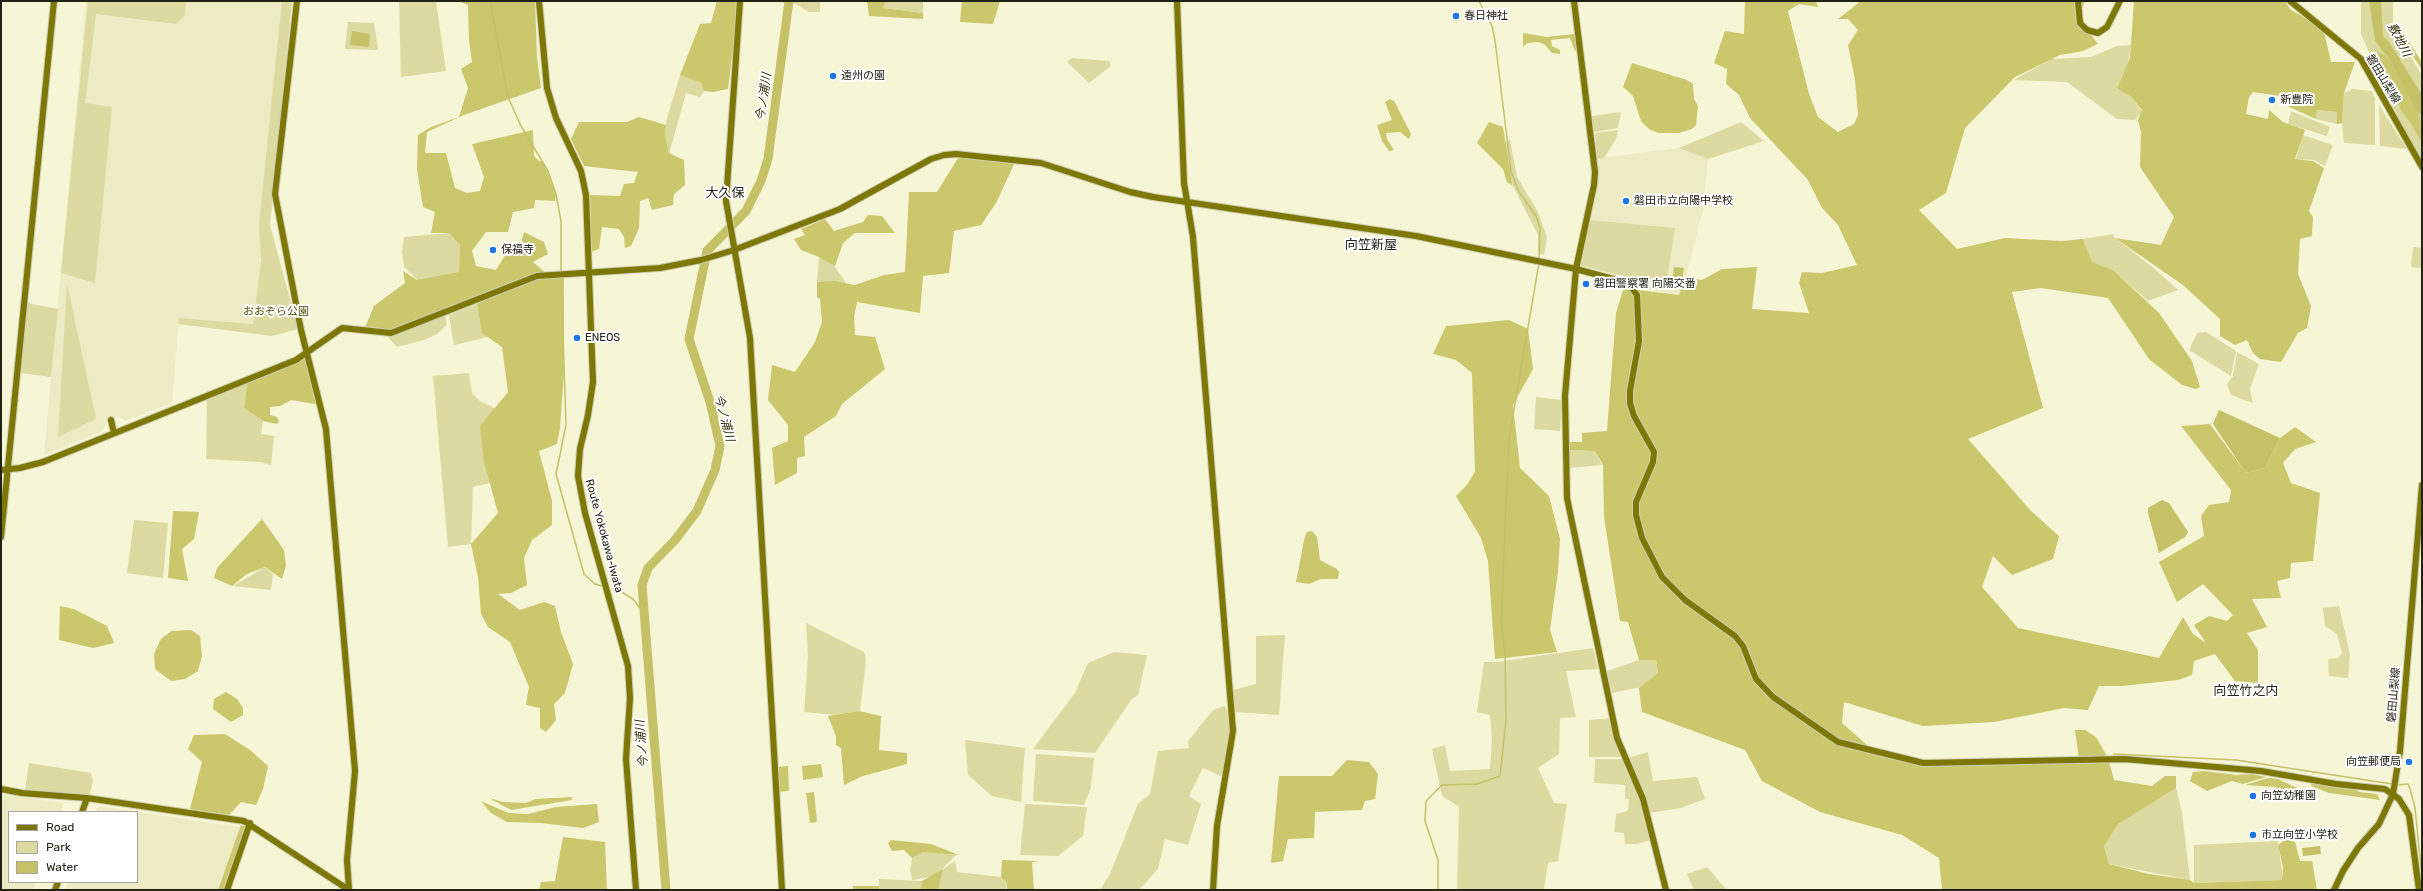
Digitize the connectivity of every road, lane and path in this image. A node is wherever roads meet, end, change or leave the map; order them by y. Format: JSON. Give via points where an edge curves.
{"nodes":[{"id":1,"x":54,"y":1,"type":"edge"},
{"id":2,"x":297,"y":1,"type":"edge"},
{"id":3,"x":539,"y":1,"type":"edge"},
{"id":4,"x":740,"y":1,"type":"edge"},
{"id":5,"x":1178,"y":1,"type":"edge"},
{"id":6,"x":1574,"y":1,"type":"edge"},
{"id":7,"x":2078,"y":1,"type":"edge"},
{"id":8,"x":2120,"y":1,"type":"edge"},
{"id":9,"x":2290,"y":1,"type":"edge"},
{"id":10,"x":2422,"y":167,"type":"edge"},
{"id":11,"x":1188,"y":203,"type":"junction"},
{"id":12,"x":734,"y":250,"type":"junction"},
{"id":13,"x":1576,"y":269,"type":"junction"},
{"id":14,"x":589,"y":272,"type":"junction"},
{"id":15,"x":308,"y":354,"type":"junction"},
{"id":16,"x":111,"y":420,"type":"dead end"},
{"id":17,"x":114,"y":433,"type":"junction"},
{"id":18,"x":4,"y":469,"type":"edge"},
{"id":19,"x":2422,"y":485,"type":"edge"},
{"id":20,"x":1,"y":537,"type":"edge"},
{"id":21,"x":1,"y":789,"type":"edge"},
{"id":22,"x":2393,"y":794,"type":"junction"},
{"id":23,"x":87,"y":798,"type":"junction"},
{"id":24,"x":82,"y":811,"type":"edge"},
{"id":25,"x":250,"y":823,"type":"junction"},
{"id":26,"x":2414,"y":851,"type":"junction"},
{"id":27,"x":2422,"y":852,"type":"edge"},
{"id":28,"x":227,"y":890,"type":"edge"},
{"id":29,"x":349,"y":890,"type":"edge"},
{"id":30,"x":636,"y":890,"type":"edge"},
{"id":31,"x":782,"y":890,"type":"edge"},
{"id":32,"x":1213,"y":890,"type":"edge"},
{"id":33,"x":1666,"y":890,"type":"edge"},
{"id":34,"x":2334,"y":890,"type":"edge"},
{"id":35,"x":2418,"y":890,"type":"edge"}],
"edges":[{"from":1,"to":18,"type":"street"},
{"from":2,"to":15,"type":"street","via":[[275,194],[290,277]]},
{"from":3,"to":14,"type":"street","name":"Route Yokokawa-Iwata","via":[[547,88],[556,118],[581,171],[586,195]]},
{"from":4,"to":12,"type":"street","via":[[726,187]]},
{"from":5,"to":11,"type":"street","via":[[1184,183]]},
{"from":6,"to":13,"type":"street","via":[[1595,172]]},
{"from":7,"to":8,"type":"street","via":[[2080,23],[2087,30],[2098,33],[2107,28]]},
{"from":9,"to":10,"type":"street","name":"磐田山梨線","via":[[2361,59]]},
{"from":11,"to":12,"type":"street","via":[[1130,192],[1041,163],[944,155],[931,159],[840,209]]},
{"from":11,"to":13,"type":"street","via":[[1416,236]]},
{"from":11,"to":32,"type":"street","via":[[1198,292],[1233,731],[1217,826]]},
{"from":12,"to":14,"type":"street","via":[[660,268]]},
{"from":12,"to":31,"type":"street","via":[[750,338]]},
{"from":13,"to":22,"type":"street","via":[[1628,283],[1637,295],[1639,341],[1630,397],[1631,409],[1652,446],[1654,457],[1638,496],[1636,514],[1642,538],[1659,572],[1685,600],[1735,636],[1743,646],[1756,679],[1764,690],[1838,742],[1930,763],[2125,759],[2261,771],[2336,784],[2378,787]]},
{"from":13,"to":33,"type":"street","via":[[1564,400],[1567,498],[1617,738],[1643,799]]},
{"from":14,"to":15,"type":"street","via":[[522,280],[393,332],[342,328]]},
{"from":14,"to":30,"type":"street","name":"Route Yokokawa-Iwata","via":[[592,382],[591,400],[580,448],[578,476],[585,513],[628,666],[630,698],[626,760]]},
{"from":15,"to":17,"type":"street"},
{"from":15,"to":29,"type":"street","via":[[326,430],[355,762],[355,795],[347,860]]},
{"from":16,"to":17,"type":"street"},
{"from":17,"to":18,"type":"street","via":[[43,462]]},
{"from":18,"to":20,"type":"street"},
{"from":19,"to":22,"type":"street","name":"磐田山梨線","via":[[2400,751]]},
{"from":21,"to":23,"type":"street"},
{"from":22,"to":26,"type":"street","via":[[2409,815]]},
{"from":22,"to":34,"type":"street","name":"磐田山梨線","via":[[2379,824],[2358,848]]},
{"from":23,"to":24,"type":"street"},
{"from":23,"to":25,"type":"street"},
{"from":25,"to":28,"type":"street"},
{"from":25,"to":29,"type":"street"},
{"from":26,"to":27,"type":"street"},
{"from":26,"to":35,"type":"street"}]}
